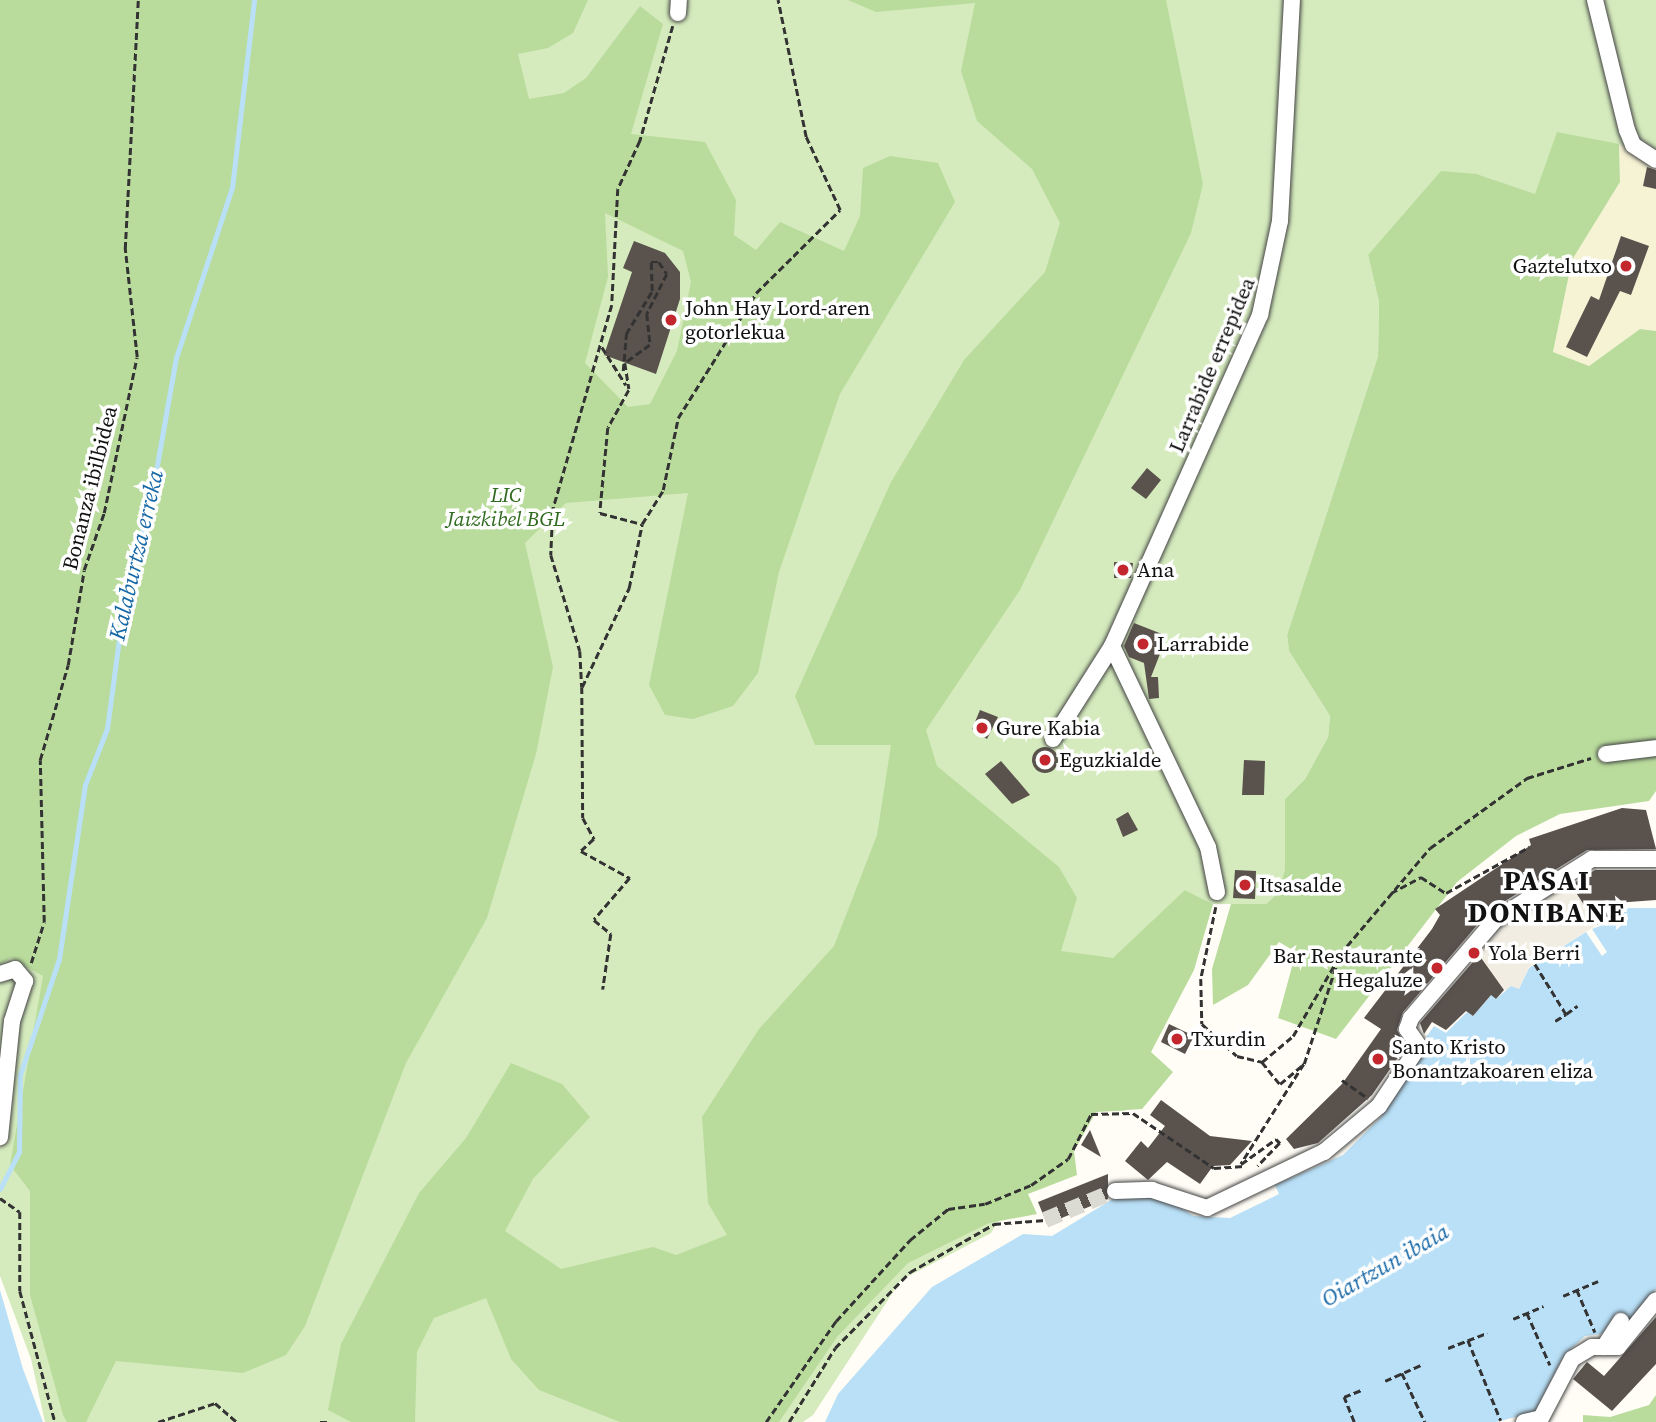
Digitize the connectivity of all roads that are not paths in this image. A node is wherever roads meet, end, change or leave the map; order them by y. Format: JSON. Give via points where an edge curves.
{"nodes":[{"id":1,"x":1292,"y":0,"type":"edge"},
{"id":2,"x":1595,"y":0,"type":"edge"},
{"id":3,"x":1656,"y":160,"type":"edge"},
{"id":4,"x":1112,"y":646,"type":"junction"},
{"id":5,"x":1053,"y":739,"type":"dead end"},
{"id":6,"x":1656,"y":748,"type":"edge"},
{"id":7,"x":1606,"y":754,"type":"road end"},
{"id":8,"x":1656,"y":859,"type":"edge"},
{"id":9,"x":1217,"y":892,"type":"road end"},
{"id":10,"x":0,"y":974,"type":"edge"},
{"id":11,"x":0,"y":1137,"type":"edge"},
{"id":12,"x":1115,"y":1191,"type":"tunnel mouth"},
{"id":13,"x":1656,"y":1300,"type":"edge"},
{"id":14,"x":1621,"y":1321,"type":"dead end"},
{"id":15,"x":1600,"y":1341,"type":"junction"},
{"id":16,"x":1524,"y":1422,"type":"edge"}],
"edges":[{"from":1,"to":4,"type":"street","name":"Larrabide errepidea","via":[[1293,57],[1275,267],[1260,315]]},
{"from":2,"to":3,"type":"street","via":[[1627,130],[1633,145]]},
{"from":4,"to":5,"type":"street","name":"Larrabide errepidea"},
{"from":4,"to":9,"type":"street","via":[[1208,847]]},
{"from":6,"to":7,"type":"street"},
{"from":8,"to":12,"type":"street","via":[[1592,859],[1495,920],[1411,1018],[1407,1029],[1419,1046],[1379,1106],[1352,1134],[1230,1202],[1207,1208],[1152,1190]]},
{"from":10,"to":11,"type":"street","via":[[15,969],[24,975],[12,1021]]},
{"from":13,"to":15,"type":"street","via":[[1618,1347]]},
{"from":14,"to":15,"type":"street"},
{"from":15,"to":16,"type":"street","via":[[1572,1359],[1541,1418]]}]}
